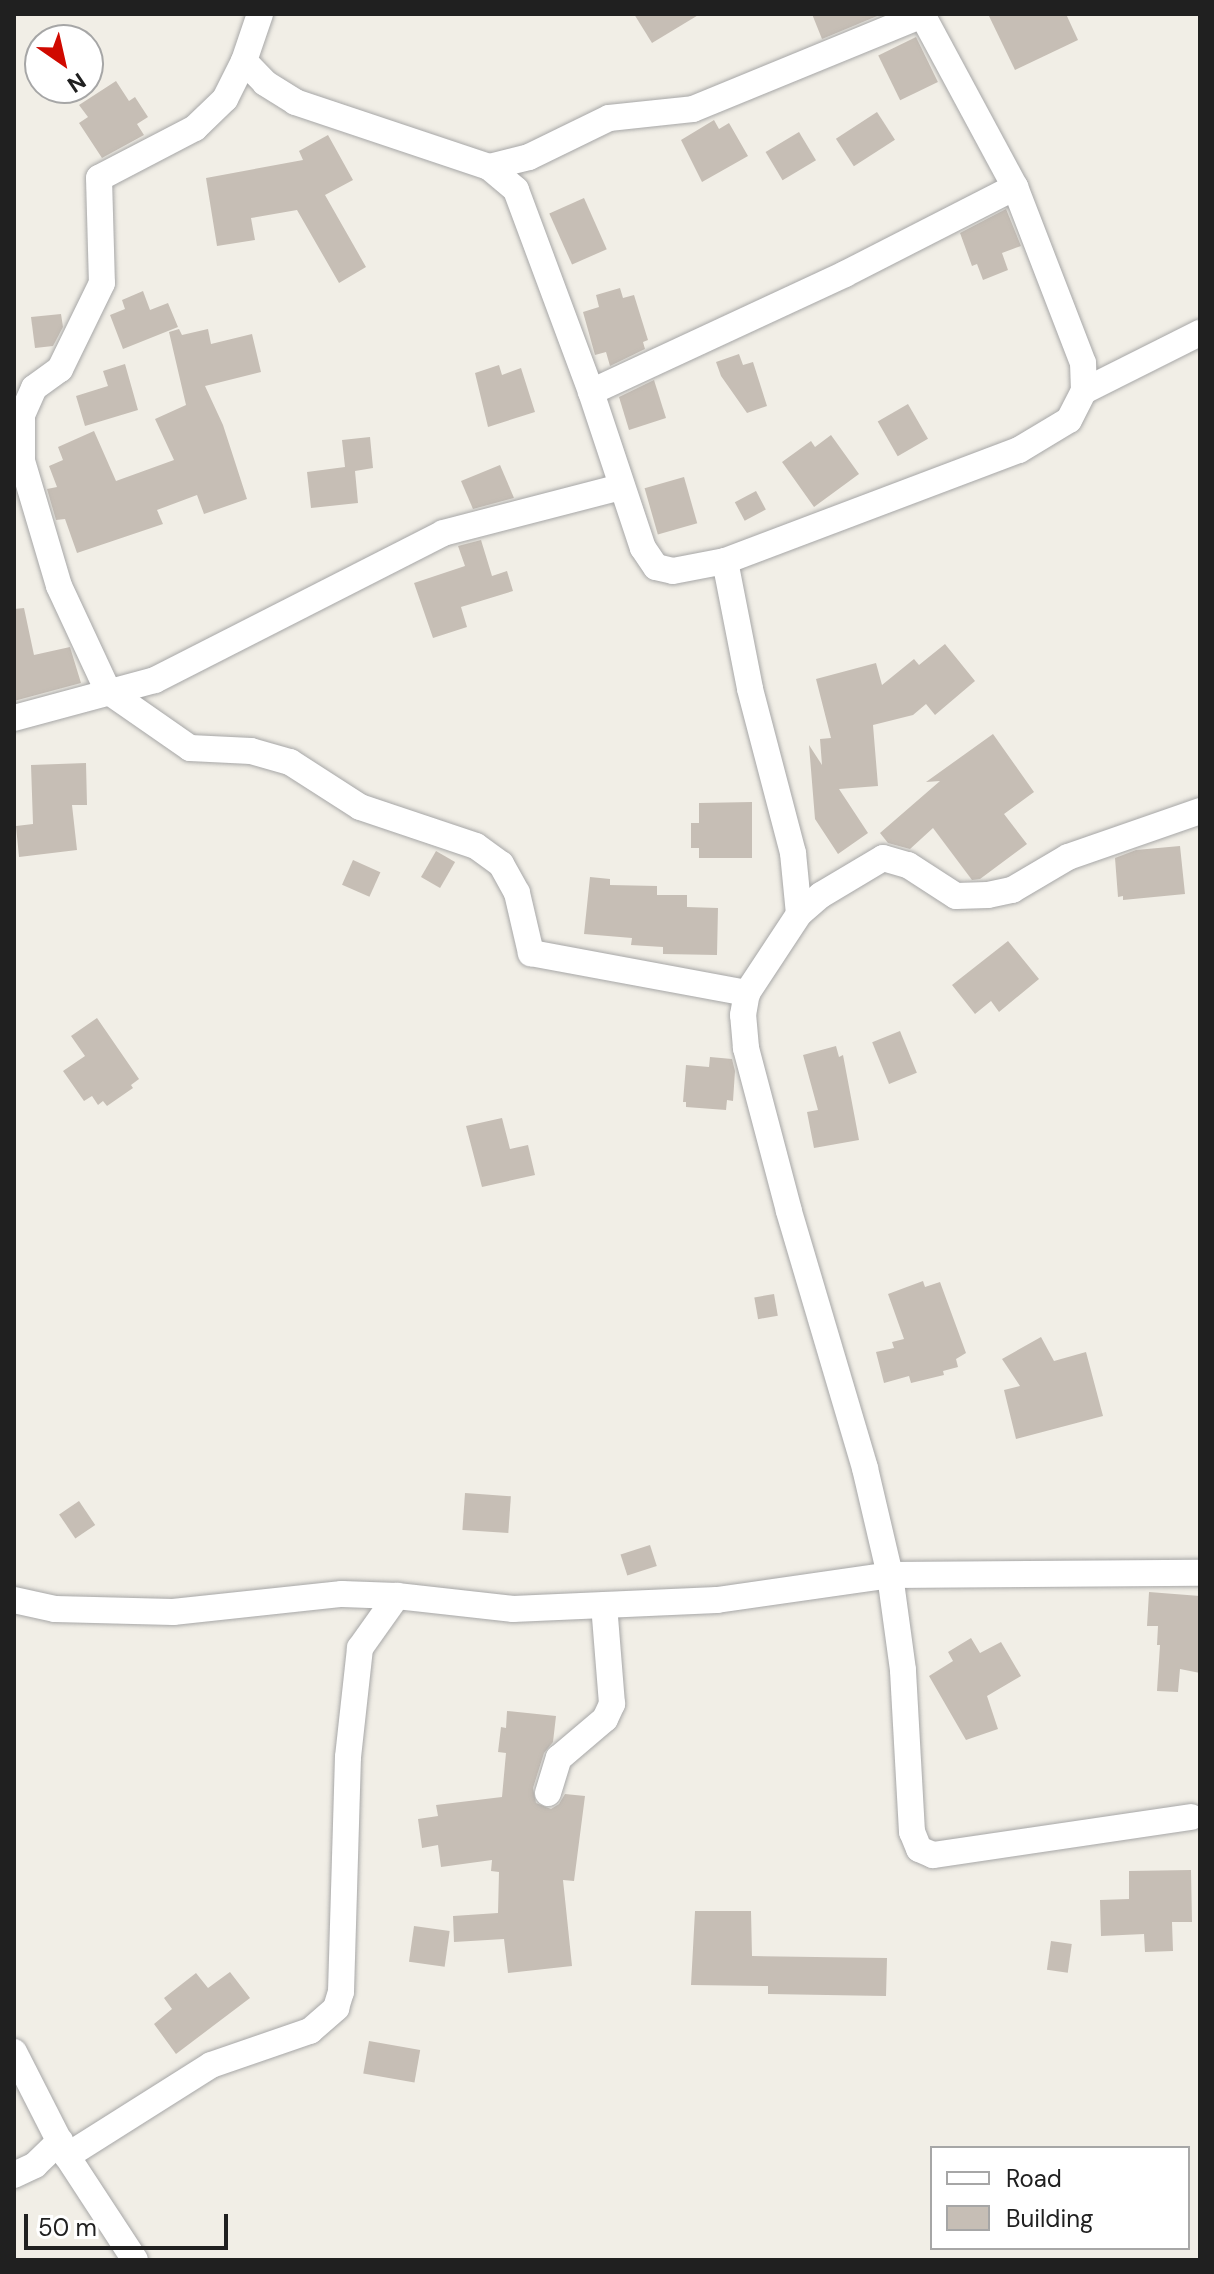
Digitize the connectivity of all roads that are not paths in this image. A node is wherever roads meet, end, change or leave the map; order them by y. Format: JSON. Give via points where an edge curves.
{"nodes":[{"id":1,"x":260,"y":14,"type":"edge"},
{"id":2,"x":922,"y":14,"type":"edge"},
{"id":3,"x":244,"y":61,"type":"junction"},
{"id":4,"x":489,"y":167,"type":"junction"},
{"id":5,"x":1015,"y":187,"type":"junction"},
{"id":6,"x":1200,"y":333,"type":"edge"},
{"id":7,"x":1084,"y":391,"type":"junction"},
{"id":8,"x":591,"y":392,"type":"junction"},
{"id":9,"x":621,"y":487,"type":"junction"},
{"id":10,"x":725,"y":561,"type":"junction"},
{"id":11,"x":108,"y":691,"type":"junction"},
{"id":12,"x":14,"y":718,"type":"edge"},
{"id":13,"x":1200,"y":811,"type":"edge"},
{"id":14,"x":799,"y":914,"type":"junction"},
{"id":15,"x":747,"y":993,"type":"junction"},
{"id":16,"x":1200,"y":1573,"type":"edge"},
{"id":17,"x":890,"y":1575,"type":"junction"},
{"id":18,"x":397,"y":1596,"type":"junction"},
{"id":19,"x":14,"y":1600,"type":"edge"},
{"id":20,"x":604,"y":1605,"type":"junction"},
{"id":21,"x":548,"y":1793,"type":"dead end"},
{"id":22,"x":1191,"y":1817,"type":"dead end"},
{"id":23,"x":14,"y":2052,"type":"edge"},
{"id":24,"x":63,"y":2148,"type":"junction"},
{"id":25,"x":14,"y":2175,"type":"edge"},
{"id":26,"x":135,"y":2260,"type":"edge"}],
"edges":[{"from":1,"to":3,"type":"street"},
{"from":2,"to":4,"type":"street","via":[[693,109],[609,118],[529,157]]},
{"from":2,"to":5,"type":"street"},
{"from":3,"to":4,"type":"street","via":[[295,102]]},
{"from":3,"to":11,"type":"street","via":[[225,99],[195,128],[99,178],[102,283],[60,369],[34,388],[22,415],[22,461],[59,586]]},
{"from":4,"to":8,"type":"street","via":[[516,190]]},
{"from":5,"to":7,"type":"street","via":[[1083,363]]},
{"from":5,"to":8,"type":"street","via":[[845,274]]},
{"from":6,"to":7,"type":"street"},
{"from":7,"to":10,"type":"street","via":[[1069,420],[1019,450]]},
{"from":8,"to":9,"type":"street"},
{"from":9,"to":10,"type":"street","via":[[643,548],[656,567],[673,571]]},
{"from":9,"to":11,"type":"street","via":[[443,533],[155,680]]},
{"from":10,"to":14,"type":"street","via":[[750,689],[793,853]]},
{"from":11,"to":12,"type":"street"},
{"from":11,"to":15,"type":"street","via":[[190,748],[251,751],[290,762],[360,807],[476,846],[501,864],[517,893],[531,953]]},
{"from":13,"to":14,"type":"street","via":[[1068,857],[1012,890],[988,895],[956,896],[908,865],[883,858]]},
{"from":14,"to":15,"type":"street"},
{"from":15,"to":17,"type":"street","via":[[746,1048],[865,1468]]},
{"from":16,"to":17,"type":"street"},
{"from":17,"to":20,"type":"street","via":[[717,1600]]},
{"from":17,"to":22,"type":"street","via":[[903,1670],[912,1832],[919,1849],[933,1855]]},
{"from":18,"to":19,"type":"street","via":[[342,1594],[173,1612],[55,1609]]},
{"from":18,"to":20,"type":"street","via":[[513,1609]]},
{"from":18,"to":24,"type":"street","via":[[360,1648],[348,1757],[341,1992],[336,2008],[310,2031],[211,2065]]},
{"from":20,"to":21,"type":"street","via":[[612,1704],[605,1719],[559,1758]]},
{"from":23,"to":24,"type":"street"},
{"from":24,"to":25,"type":"street"},
{"from":24,"to":26,"type":"street"}]}
